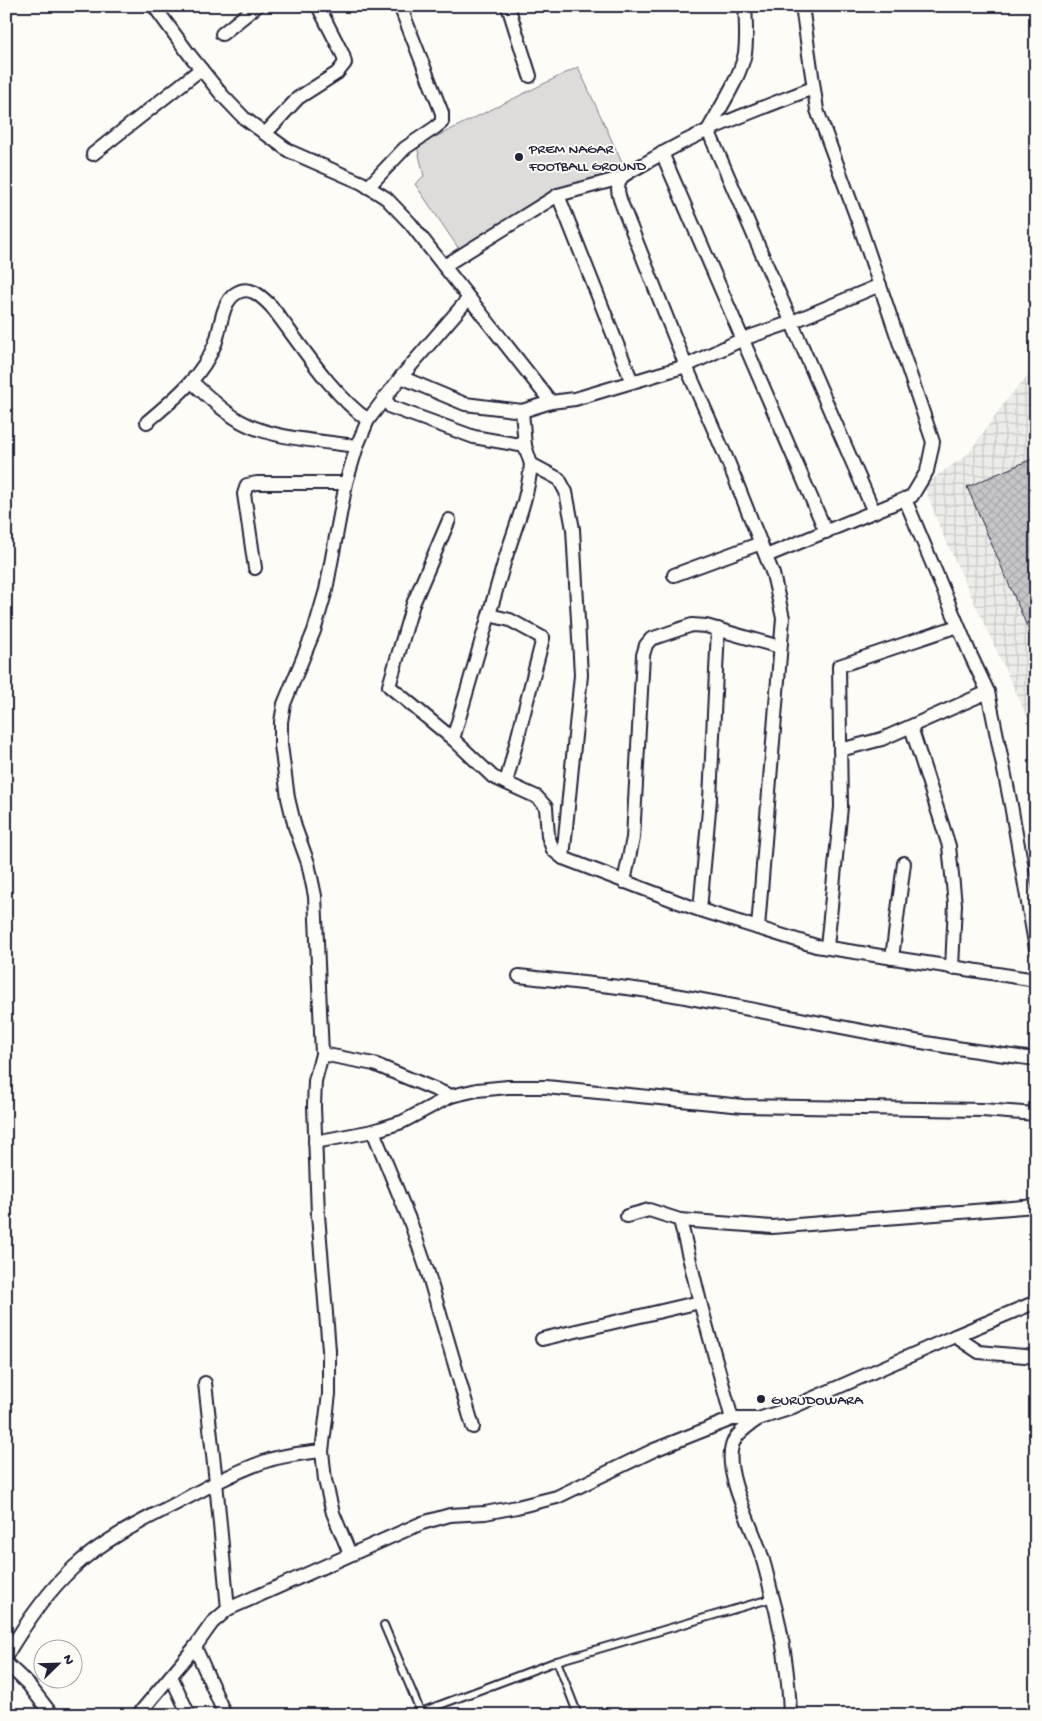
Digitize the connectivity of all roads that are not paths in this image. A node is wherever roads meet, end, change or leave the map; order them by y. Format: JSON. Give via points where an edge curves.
{"nodes":[{"id":1,"x":154,"y":6,"type":"edge"},
{"id":2,"x":257,"y":6,"type":"edge"},
{"id":3,"x":318,"y":6,"type":"edge"},
{"id":4,"x":400,"y":6,"type":"edge"},
{"id":5,"x":508,"y":6,"type":"edge"},
{"id":6,"x":745,"y":6,"type":"edge"},
{"id":7,"x":802,"y":6,"type":"edge"},
{"id":8,"x":222,"y":34,"type":"dead end"},
{"id":9,"x":201,"y":69,"type":"junction"},
{"id":10,"x":530,"y":76,"type":"dead end"},
{"id":11,"x":813,"y":88,"type":"junction"},
{"id":12,"x":708,"y":130,"type":"junction"},
{"id":13,"x":266,"y":134,"type":"junction"},
{"id":14,"x":93,"y":154,"type":"dead end"},
{"id":15,"x":662,"y":154,"type":"junction"},
{"id":16,"x":622,"y":178,"type":"junction"},
{"id":17,"x":368,"y":187,"type":"junction"},
{"id":18,"x":558,"y":195,"type":"junction"},
{"id":19,"x":444,"y":266,"type":"junction"},
{"id":20,"x":880,"y":286,"type":"junction"},
{"id":21,"x":469,"y":298,"type":"junction"},
{"id":22,"x":792,"y":322,"type":"junction"},
{"id":23,"x":743,"y":340,"type":"junction"},
{"id":24,"x":686,"y":366,"type":"junction"},
{"id":25,"x":401,"y":377,"type":"junction"},
{"id":26,"x":192,"y":382,"type":"junction"},
{"id":27,"x":632,"y":382,"type":"junction"},
{"id":28,"x":384,"y":398,"type":"junction"},
{"id":29,"x":551,"y":402,"type":"junction"},
{"id":30,"x":522,"y":411,"type":"junction"},
{"id":31,"x":368,"y":420,"type":"junction"},
{"id":32,"x":147,"y":422,"type":"dead end"},
{"id":33,"x":357,"y":446,"type":"junction"},
{"id":34,"x":525,"y":446,"type":"junction"},
{"id":35,"x":531,"y":464,"type":"junction"},
{"id":36,"x":346,"y":483,"type":"junction"},
{"id":37,"x":905,"y":499,"type":"junction"},
{"id":38,"x":874,"y":512,"type":"junction"},
{"id":39,"x":449,"y":520,"type":"dead end"},
{"id":40,"x":826,"y":532,"type":"junction"},
{"id":41,"x":761,"y":543,"type":"junction"},
{"id":42,"x":766,"y":556,"type":"junction"},
{"id":43,"x":255,"y":568,"type":"dead end"},
{"id":44,"x":674,"y":575,"type":"dead end"},
{"id":45,"x":490,"y":615,"type":"junction"},
{"id":46,"x":958,"y":626,"type":"junction"},
{"id":47,"x":718,"y":629,"type":"junction"},
{"id":48,"x":780,"y":647,"type":"junction"},
{"id":49,"x":988,"y":692,"type":"junction"},
{"id":50,"x":911,"y":727,"type":"junction"},
{"id":51,"x":453,"y":739,"type":"junction"},
{"id":52,"x":840,"y":750,"type":"junction"},
{"id":53,"x":506,"y":783,"type":"junction"},
{"id":54,"x":563,"y":858,"type":"junction"},
{"id":55,"x":904,"y":862,"type":"dead end"},
{"id":56,"x":624,"y":882,"type":"junction"},
{"id":57,"x":700,"y":910,"type":"junction"},
{"id":58,"x":758,"y":928,"type":"junction"},
{"id":59,"x":827,"y":947,"type":"junction"},
{"id":60,"x":1036,"y":949,"type":"edge"},
{"id":61,"x":892,"y":958,"type":"junction"},
{"id":62,"x":952,"y":968,"type":"junction"},
{"id":63,"x":519,"y":976,"type":"dead end"},
{"id":64,"x":1036,"y":980,"type":"edge"},
{"id":65,"x":322,"y":1054,"type":"junction"},
{"id":66,"x":1036,"y":1059,"type":"edge"},
{"id":67,"x":450,"y":1096,"type":"junction"},
{"id":68,"x":1036,"y":1114,"type":"edge"},
{"id":69,"x":373,"y":1131,"type":"junction"},
{"id":70,"x":316,"y":1142,"type":"junction"},
{"id":71,"x":1036,"y":1206,"type":"edge"},
{"id":72,"x":626,"y":1216,"type":"dead end"},
{"id":73,"x":680,"y":1220,"type":"junction"},
{"id":74,"x":700,"y":1302,"type":"junction"},
{"id":75,"x":1036,"y":1302,"type":"edge"},
{"id":76,"x":956,"y":1336,"type":"junction"},
{"id":77,"x":542,"y":1339,"type":"dead end"},
{"id":78,"x":1036,"y":1357,"type":"edge"},
{"id":79,"x":204,"y":1383,"type":"dead end"},
{"id":80,"x":732,"y":1419,"type":"junction"},
{"id":81,"x":758,"y":1419,"type":"junction"},
{"id":82,"x":473,"y":1427,"type":"dead end"},
{"id":83,"x":322,"y":1450,"type":"junction"},
{"id":84,"x":216,"y":1482,"type":"junction"},
{"id":85,"x":350,"y":1554,"type":"junction"},
{"id":86,"x":773,"y":1598,"type":"junction"},
{"id":87,"x":228,"y":1609,"type":"junction"},
{"id":88,"x":384,"y":1624,"type":"dead end"},
{"id":89,"x":195,"y":1647,"type":"junction"},
{"id":90,"x":6,"y":1656,"type":"edge"},
{"id":91,"x":557,"y":1661,"type":"junction"},
{"id":92,"x":6,"y":1663,"type":"edge"},
{"id":93,"x":171,"y":1676,"type":"junction"},
{"id":94,"x":421,"y":1714,"type":"edge"},
{"id":95,"x":52,"y":1715,"type":"edge"},
{"id":96,"x":138,"y":1715,"type":"edge"},
{"id":97,"x":189,"y":1715,"type":"edge"},
{"id":98,"x":225,"y":1715,"type":"edge"},
{"id":99,"x":578,"y":1715,"type":"edge"},
{"id":100,"x":790,"y":1715,"type":"edge"}],
"edges":[{"from":1,"to":9,"type":"street"},
{"from":2,"to":8,"type":"street"},
{"from":3,"to":13,"type":"street","via":[[345,63],[337,73],[298,98]]},
{"from":4,"to":17,"type":"street","via":[[442,113],[442,122],[405,148]]},
{"from":5,"to":10,"type":"street"},
{"from":6,"to":12,"type":"street","via":[[744,54],[735,79]]},
{"from":7,"to":11,"type":"street"},
{"from":9,"to":13,"type":"street","via":[[239,112]]},
{"from":9,"to":14,"type":"street"},
{"from":11,"to":12,"type":"street"},
{"from":11,"to":20,"type":"street","via":[[817,110]]},
{"from":12,"to":15,"type":"street"},
{"from":12,"to":22,"type":"street"},
{"from":13,"to":17,"type":"street","via":[[289,152]]},
{"from":15,"to":16,"type":"street"},
{"from":15,"to":23,"type":"street"},
{"from":16,"to":18,"type":"street"},
{"from":16,"to":24,"type":"street","via":[[618,195]]},
{"from":17,"to":19,"type":"street","via":[[386,198]]},
{"from":18,"to":19,"type":"street"},
{"from":18,"to":27,"type":"street"},
{"from":19,"to":21,"type":"street"},
{"from":20,"to":22,"type":"street"},
{"from":20,"to":37,"type":"street","via":[[933,442],[927,471],[912,496]]},
{"from":21,"to":25,"type":"street"},
{"from":21,"to":29,"type":"street"},
{"from":22,"to":23,"type":"street"},
{"from":22,"to":38,"type":"street"},
{"from":23,"to":24,"type":"street"},
{"from":23,"to":40,"type":"street"},
{"from":24,"to":27,"type":"street"},
{"from":24,"to":41,"type":"street"},
{"from":25,"to":28,"type":"street"},
{"from":25,"to":30,"type":"street","via":[[465,404]]},
{"from":26,"to":31,"type":"street","via":[[208,361],[227,305],[235,294],[248,290],[259,293],[337,393]]},
{"from":26,"to":32,"type":"street"},
{"from":26,"to":33,"type":"street","via":[[220,407],[263,431]]},
{"from":27,"to":29,"type":"street","via":[[575,399]]},
{"from":28,"to":31,"type":"street"},
{"from":28,"to":34,"type":"street","via":[[391,408],[474,437]]},
{"from":29,"to":30,"type":"street"},
{"from":30,"to":34,"type":"street"},
{"from":31,"to":33,"type":"street"},
{"from":33,"to":36,"type":"street"},
{"from":34,"to":35,"type":"street"},
{"from":35,"to":45,"type":"street","via":[[530,482]]},
{"from":35,"to":54,"type":"street","via":[[559,479],[566,492],[573,529],[581,675]]},
{"from":36,"to":43,"type":"street","via":[[257,482],[247,485],[244,494]]},
{"from":36,"to":65,"type":"street","via":[[326,590],[314,631],[284,704],[281,722],[288,798],[315,896]]},
{"from":37,"to":38,"type":"street"},
{"from":37,"to":46,"type":"street"},
{"from":38,"to":40,"type":"street"},
{"from":39,"to":51,"type":"street","via":[[413,604],[389,686]]},
{"from":40,"to":42,"type":"street"},
{"from":41,"to":42,"type":"street"},
{"from":41,"to":44,"type":"street"},
{"from":42,"to":48,"type":"street","via":[[783,618]]},
{"from":45,"to":51,"type":"street"},
{"from":45,"to":53,"type":"street","via":[[510,620],[543,638]]},
{"from":46,"to":49,"type":"street"},
{"from":46,"to":52,"type":"street","via":[[839,666]]},
{"from":47,"to":48,"type":"street"},
{"from":47,"to":56,"type":"street","via":[[692,625],[651,639],[646,645],[634,838]]},
{"from":47,"to":57,"type":"street","via":[[710,799]]},
{"from":48,"to":58,"type":"street"},
{"from":49,"to":50,"type":"street"},
{"from":49,"to":60,"type":"street"},
{"from":50,"to":52,"type":"street"},
{"from":50,"to":62,"type":"street","via":[[949,846],[955,904]]},
{"from":51,"to":53,"type":"street","via":[[493,777]]},
{"from":52,"to":59,"type":"street","via":[[841,807]]},
{"from":53,"to":54,"type":"street","via":[[537,797],[546,807],[548,836],[553,850]]},
{"from":54,"to":56,"type":"street"},
{"from":55,"to":61,"type":"street"},
{"from":56,"to":57,"type":"street"},
{"from":57,"to":58,"type":"street"},
{"from":58,"to":59,"type":"street"},
{"from":59,"to":61,"type":"street"},
{"from":61,"to":62,"type":"street"},
{"from":62,"to":64,"type":"street"},
{"from":63,"to":66,"type":"street","via":[[671,994],[878,1034]]},
{"from":65,"to":67,"type":"street","via":[[374,1064]]},
{"from":65,"to":70,"type":"street","via":[[315,1080]]},
{"from":67,"to":68,"type":"street","via":[[508,1087],[546,1087],[743,1106],[982,1110]]},
{"from":67,"to":69,"type":"street","via":[[402,1122]]},
{"from":69,"to":70,"type":"street"},
{"from":69,"to":82,"type":"street","via":[[425,1265]]},
{"from":70,"to":83,"type":"street","via":[[318,1215],[329,1350],[329,1394]]},
{"from":71,"to":73,"type":"street","via":[[772,1228]]},
{"from":72,"to":73,"type":"street","via":[[649,1210]]},
{"from":73,"to":74,"type":"street"},
{"from":74,"to":77,"type":"street"},
{"from":74,"to":80,"type":"street"},
{"from":75,"to":76,"type":"street"},
{"from":76,"to":78,"type":"street","via":[[979,1352]]},
{"from":76,"to":81,"type":"street","via":[[786,1410]]},
{"from":79,"to":84,"type":"street"},
{"from":80,"to":81,"type":"street"},
{"from":80,"to":85,"type":"street","via":[[654,1450],[557,1497],[518,1508],[450,1516],[422,1523]]},
{"from":81,"to":86,"type":"street","via":[[742,1430],[732,1445],[731,1466]]},
{"from":83,"to":84,"type":"street","via":[[265,1461]]},
{"from":83,"to":85,"type":"street","via":[[333,1513]]},
{"from":84,"to":87,"type":"street"},
{"from":84,"to":90,"type":"street","via":[[120,1534],[74,1568],[51,1591]]},
{"from":85,"to":87,"type":"street"},
{"from":86,"to":91,"type":"lane"},
{"from":86,"to":100,"type":"street","via":[[789,1690]]},
{"from":87,"to":89,"type":"street","via":[[212,1623]]},
{"from":88,"to":94,"type":"lane"},
{"from":89,"to":93,"type":"street"},
{"from":89,"to":98,"type":"street"},
{"from":91,"to":94,"type":"lane"},
{"from":91,"to":99,"type":"lane"},
{"from":92,"to":95,"type":"street","via":[[28,1684]]},
{"from":93,"to":96,"type":"street"},
{"from":93,"to":97,"type":"street"}]}
